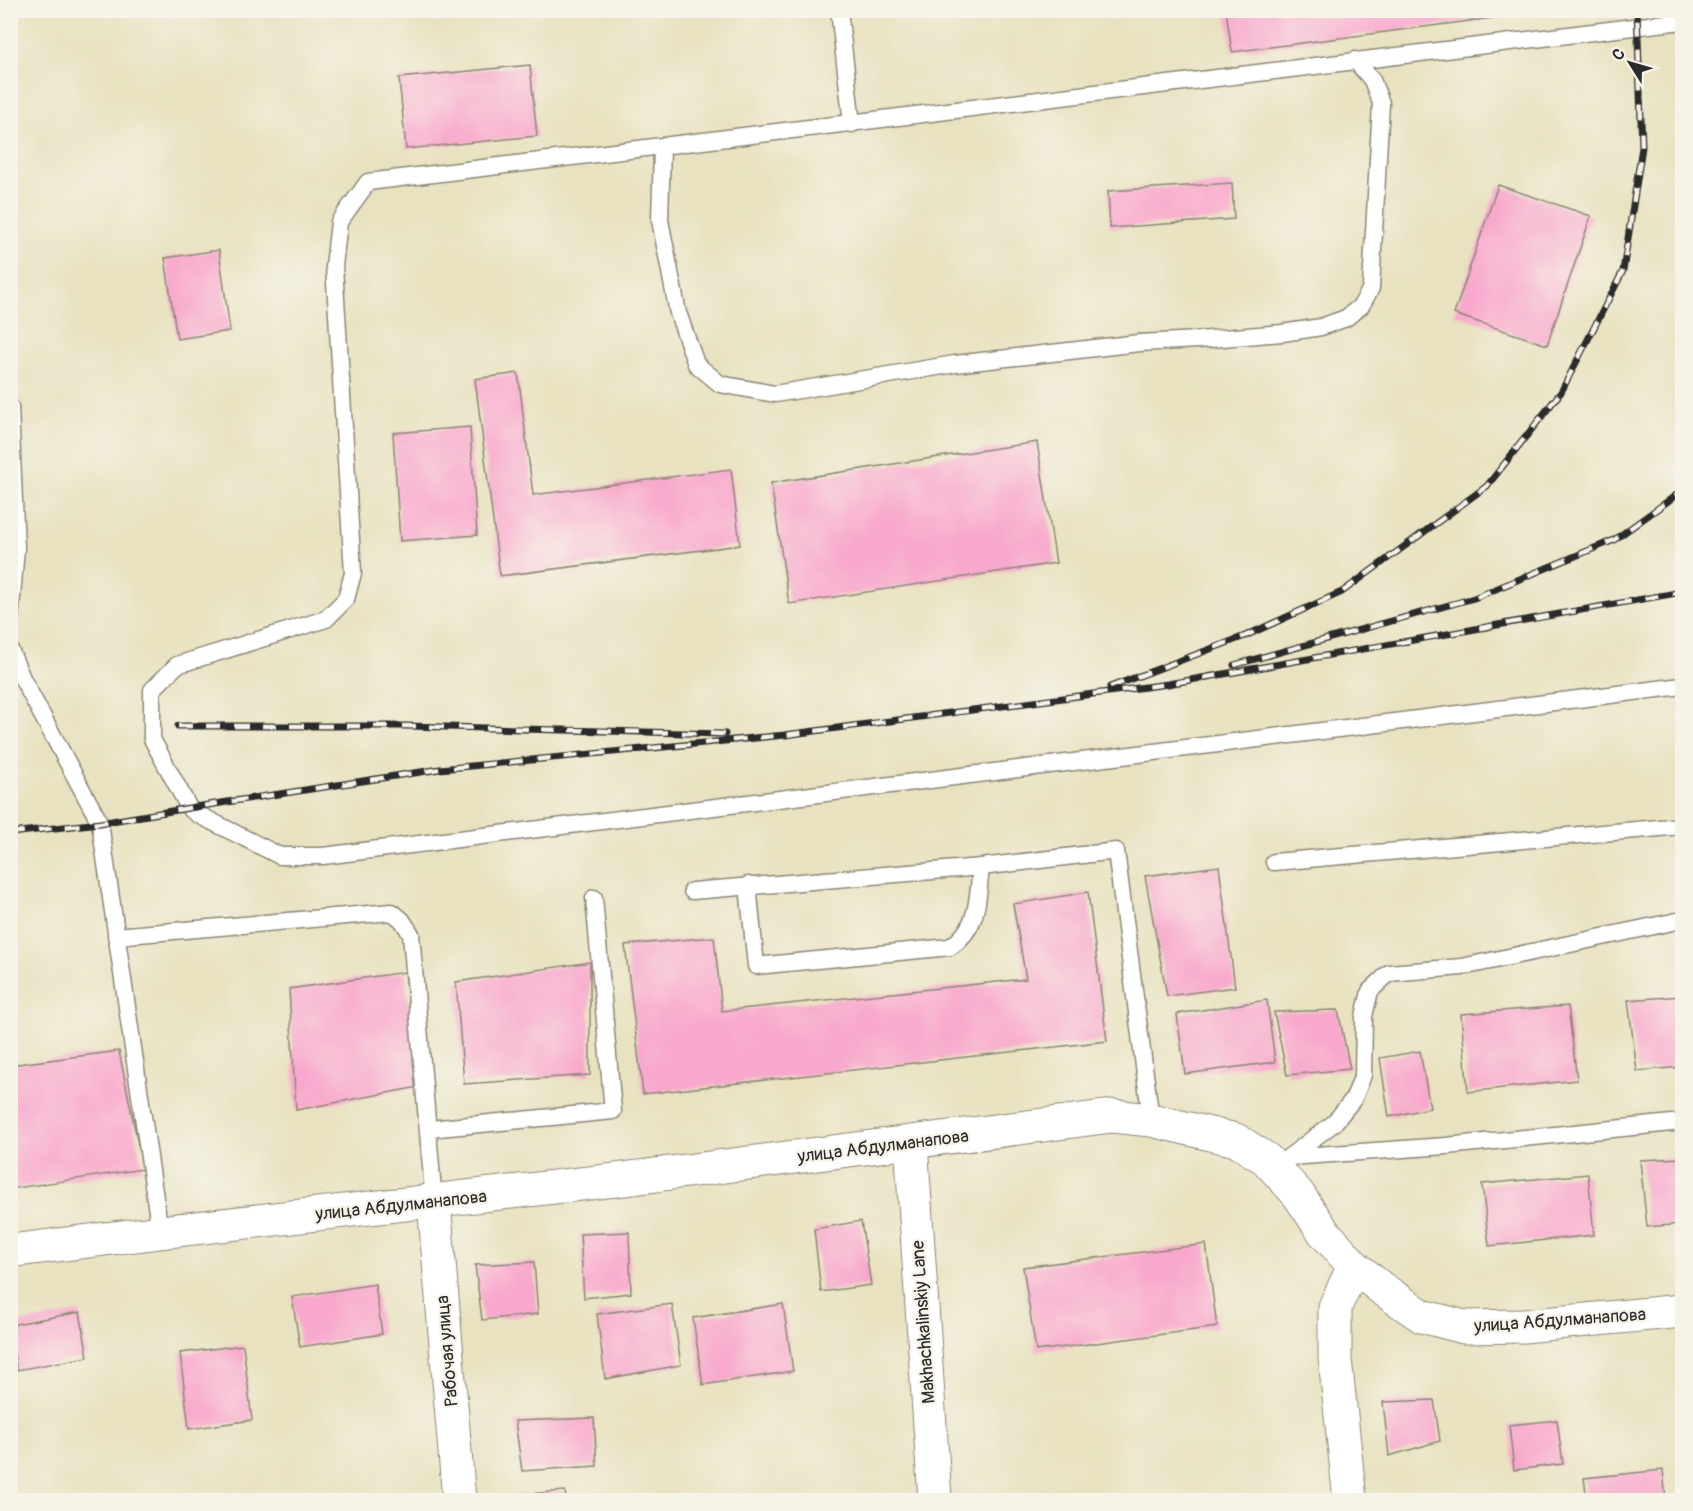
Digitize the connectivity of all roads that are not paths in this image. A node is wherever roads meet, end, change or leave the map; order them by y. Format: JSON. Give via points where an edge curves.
{"nodes":[{"id":1,"x":839,"y":10,"type":"edge"},
{"id":2,"x":1683,"y":21,"type":"edge"},
{"id":3,"x":1355,"y":60,"type":"junction"},
{"id":4,"x":852,"y":123,"type":"junction"},
{"id":5,"x":662,"y":147,"type":"junction"},
{"id":6,"x":10,"y":407,"type":"edge"},
{"id":7,"x":10,"y":620,"type":"edge"},
{"id":8,"x":10,"y":650,"type":"edge"},
{"id":9,"x":1683,"y":686,"type":"edge"},
{"id":10,"x":1683,"y":826,"type":"edge"},
{"id":11,"x":1274,"y":862,"type":"dead end"},
{"id":12,"x":981,"y":867,"type":"junction"},
{"id":13,"x":748,"y":885,"type":"junction"},
{"id":14,"x":692,"y":891,"type":"dead end"},
{"id":15,"x":594,"y":898,"type":"dead end"},
{"id":16,"x":1683,"y":920,"type":"edge"},
{"id":17,"x":116,"y":936,"type":"junction"},
{"id":18,"x":1151,"y":1120,"type":"junction"},
{"id":19,"x":1683,"y":1122,"type":"edge"},
{"id":20,"x":429,"y":1129,"type":"junction"},
{"id":21,"x":911,"y":1143,"type":"junction"},
{"id":22,"x":1277,"y":1158,"type":"junction"},
{"id":23,"x":434,"y":1202,"type":"junction"},
{"id":24,"x":160,"y":1232,"type":"junction"},
{"id":25,"x":10,"y":1251,"type":"edge"},
{"id":26,"x":1354,"y":1266,"type":"junction"},
{"id":27,"x":1683,"y":1311,"type":"edge"},
{"id":28,"x":459,"y":1500,"type":"edge"},
{"id":29,"x":935,"y":1500,"type":"edge"},
{"id":30,"x":1350,"y":1500,"type":"edge"}],
"edges":[{"from":1,"to":4,"type":"lane"},
{"from":2,"to":3,"type":"lane"},
{"from":3,"to":4,"type":"lane"},
{"from":3,"to":5,"type":"lane","via":[[1372,80],[1381,103],[1371,288],[1361,306],[1346,318],[1321,327],[1282,333],[1139,343],[955,364],[775,394],[720,384],[696,364],[678,313],[660,220]]},
{"from":4,"to":5,"type":"lane"},
{"from":5,"to":9,"type":"lane","via":[[368,182],[339,222],[334,266],[353,573],[346,599],[326,619],[177,665],[152,690],[152,738],[189,808],[197,814],[280,856],[323,856]]},
{"from":6,"to":7,"type":"lane","via":[[16,548]]},
{"from":8,"to":17,"type":"lane","via":[[100,824]]},
{"from":10,"to":11,"type":"lane"},
{"from":12,"to":13,"type":"lane"},
{"from":12,"to":13,"type":"lane","via":[[976,914],[964,938],[950,947],[756,966]]},
{"from":12,"to":18,"type":"lane","via":[[1116,851]]},
{"from":13,"to":14,"type":"lane"},
{"from":15,"to":20,"type":"lane","via":[[613,1111]]},
{"from":16,"to":22,"type":"lane","via":[[1462,967],[1389,973],[1370,991],[1364,1016],[1363,1075],[1354,1098],[1334,1123]]},
{"from":17,"to":20,"type":"lane","via":[[392,912],[411,934]]},
{"from":17,"to":24,"type":"lane"},
{"from":18,"to":21,"type":"street","name":"улица Абдулманапова","via":[[1112,1116]]},
{"from":18,"to":22,"type":"street","name":"улица Абдулманапова","via":[[1236,1140]]},
{"from":19,"to":22,"type":"lane"},
{"from":20,"to":23,"type":"lane"},
{"from":21,"to":23,"type":"street","name":"улица Абдулманапова"},
{"from":21,"to":29,"type":"street","name":"Makhachkalinskiy Lane"},
{"from":22,"to":26,"type":"street","name":"улица Абдулманапова","via":[[1323,1231]]},
{"from":23,"to":24,"type":"street","name":"улица Абдулманапова"},
{"from":23,"to":28,"type":"street","name":"Рабочая улица"},
{"from":24,"to":25,"type":"street","name":"улица Абдулманапова"},
{"from":26,"to":27,"type":"street","name":"улица Абдулманапова","via":[[1422,1316],[1464,1327],[1523,1326]]},
{"from":26,"to":30,"type":"street","via":[[1335,1308],[1335,1359]]}]}
